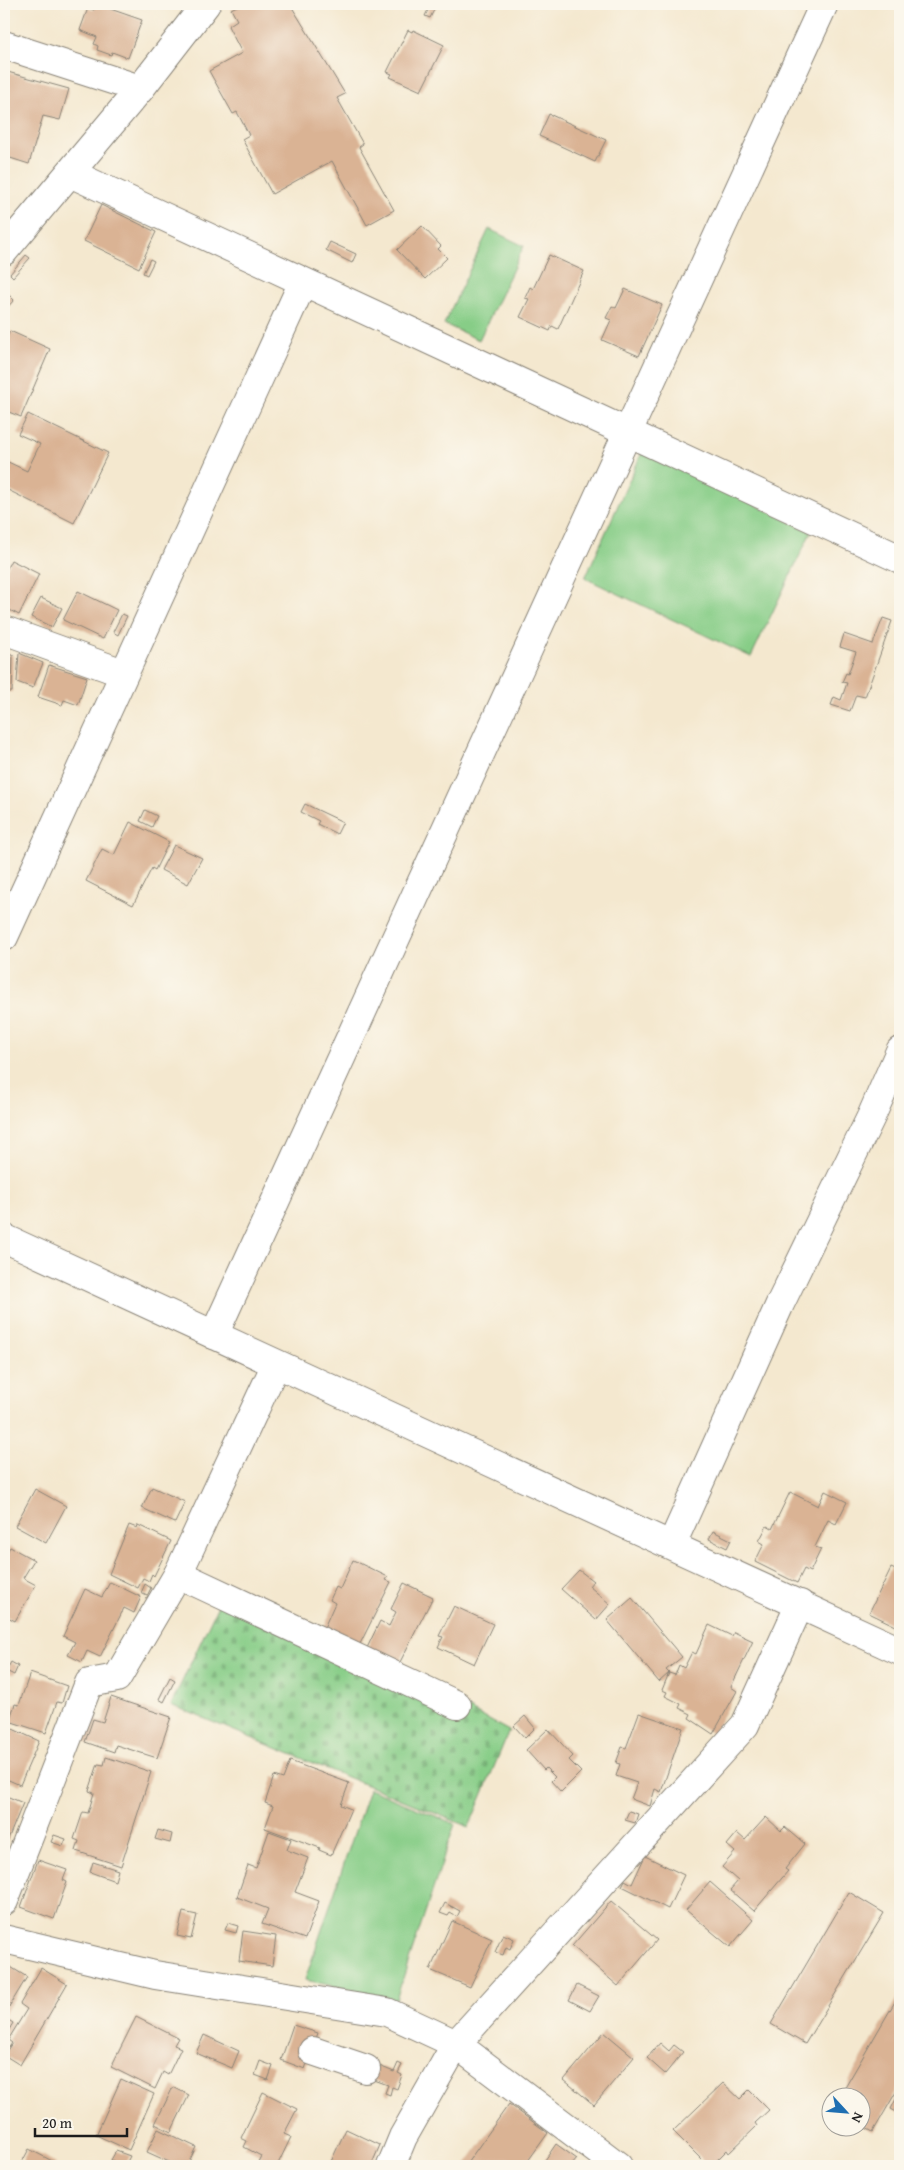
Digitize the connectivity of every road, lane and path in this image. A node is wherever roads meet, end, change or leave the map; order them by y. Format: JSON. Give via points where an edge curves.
{"nodes":[{"id":1,"x":206,"y":4,"type":"edge"},
{"id":2,"x":824,"y":4,"type":"edge"},
{"id":3,"x":4,"y":45,"type":"edge"},
{"id":4,"x":140,"y":89,"type":"junction"},
{"id":5,"x":70,"y":173,"type":"junction"},
{"id":6,"x":4,"y":251,"type":"edge"},
{"id":7,"x":303,"y":282,"type":"junction"},
{"id":8,"x":628,"y":433,"type":"junction"},
{"id":9,"x":900,"y":559,"type":"edge"},
{"id":10,"x":4,"y":630,"type":"edge"},
{"id":11,"x":123,"y":672,"type":"junction"},
{"id":12,"x":4,"y":937,"type":"edge"},
{"id":13,"x":900,"y":1051,"type":"edge"},
{"id":14,"x":4,"y":1238,"type":"edge"},
{"id":15,"x":214,"y":1334,"type":"junction"},
{"id":16,"x":276,"y":1364,"type":"junction"},
{"id":17,"x":672,"y":1544,"type":"junction"},
{"id":18,"x":178,"y":1574,"type":"junction"},
{"id":19,"x":800,"y":1604,"type":"junction"},
{"id":20,"x":900,"y":1651,"type":"edge"},
{"id":21,"x":457,"y":1705,"type":"dead end"},
{"id":22,"x":4,"y":1902,"type":"edge"},
{"id":23,"x":4,"y":1939,"type":"edge"},
{"id":24,"x":456,"y":2044,"type":"junction"},
{"id":25,"x":313,"y":2051,"type":"dead end"},
{"id":26,"x":366,"y":2069,"type":"dead end"},
{"id":27,"x":391,"y":2166,"type":"edge"},
{"id":28,"x":618,"y":2166,"type":"edge"}],
"edges":[{"from":1,"to":4,"type":"street"},
{"from":2,"to":8,"type":"street"},
{"from":3,"to":4,"type":"street"},
{"from":4,"to":5,"type":"street"},
{"from":5,"to":6,"type":"street"},
{"from":5,"to":7,"type":"street"},
{"from":7,"to":8,"type":"street"},
{"from":7,"to":11,"type":"street"},
{"from":8,"to":9,"type":"street"},
{"from":8,"to":15,"type":"street"},
{"from":10,"to":11,"type":"street"},
{"from":11,"to":12,"type":"street"},
{"from":13,"to":17,"type":"street","via":[[780,1304]]},
{"from":14,"to":15,"type":"street"},
{"from":15,"to":16,"type":"street"},
{"from":16,"to":17,"type":"street"},
{"from":16,"to":18,"type":"street"},
{"from":17,"to":19,"type":"street"},
{"from":18,"to":21,"type":"street"},
{"from":18,"to":22,"type":"street","via":[[117,1678],[89,1683]]},
{"from":19,"to":20,"type":"street"},
{"from":19,"to":24,"type":"street","via":[[745,1725]]},
{"from":23,"to":24,"type":"street","via":[[155,1975],[387,2012]]},
{"from":24,"to":27,"type":"street","via":[[403,2137]]},
{"from":24,"to":28,"type":"street"},
{"from":25,"to":26,"type":"street"}]}
